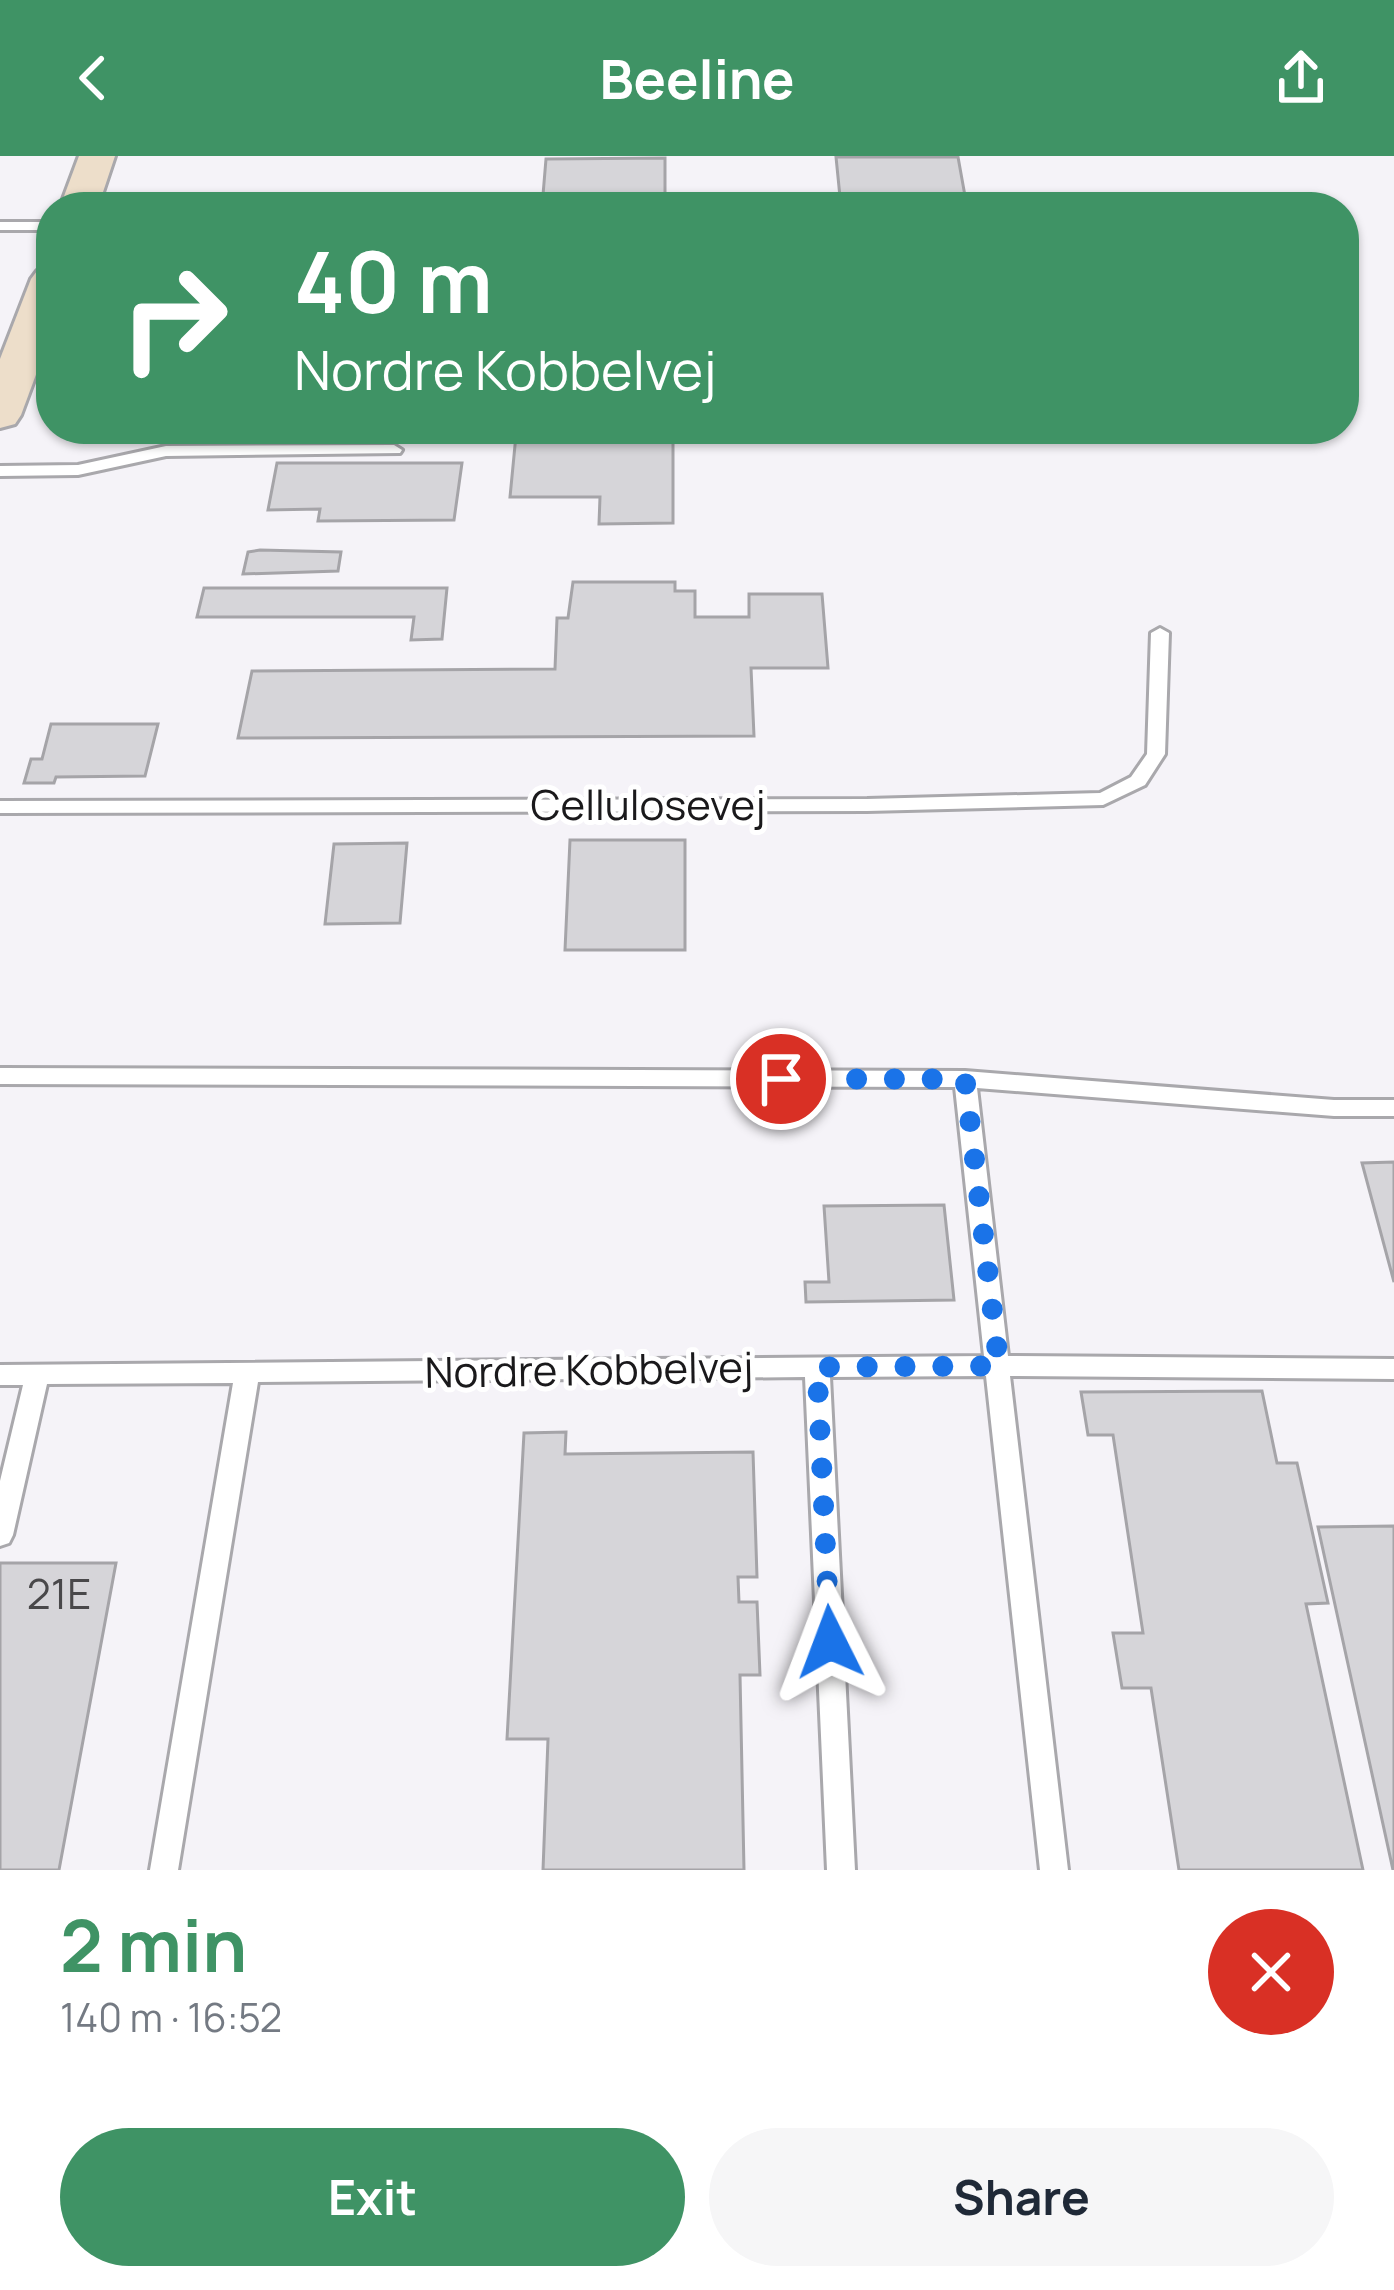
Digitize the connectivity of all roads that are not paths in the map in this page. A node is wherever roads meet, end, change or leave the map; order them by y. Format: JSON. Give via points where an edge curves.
{"nodes":[{"id":1,"x":97,"y":156,"type":"edge"},
{"id":2,"x":84,"y":192,"type":"edge"},
{"id":3,"x":0,"y":226,"type":"edge"},
{"id":4,"x":36,"y":226,"type":"edge"},
{"id":5,"x":36,"y":323,"type":"edge"},
{"id":6,"x":0,"y":415,"type":"edge"},
{"id":7,"x":394,"y":450,"type":"dead end"},
{"id":8,"x":0,"y":471,"type":"edge"},
{"id":9,"x":1160,"y":633,"type":"dead end"},
{"id":10,"x":0,"y":807,"type":"edge"},
{"id":11,"x":0,"y":1076,"type":"edge"},
{"id":12,"x":965,"y":1079,"type":"junction"},
{"id":13,"x":1394,"y":1108,"type":"edge"},
{"id":14,"x":999,"y":1366,"type":"junction"},
{"id":15,"x":817,"y":1367,"type":"junction"},
{"id":16,"x":1394,"y":1369,"type":"edge"},
{"id":17,"x":247,"y":1373,"type":"junction"},
{"id":18,"x":0,"y":1375,"type":"edge"},
{"id":19,"x":37,"y":1375,"type":"junction"},
{"id":20,"x":0,"y":1535,"type":"edge"},
{"id":21,"x":164,"y":1870,"type":"edge"},
{"id":22,"x":841,"y":1870,"type":"edge"},
{"id":23,"x":1054,"y":1870,"type":"edge"}],
"edges":[{"from":1,"to":2,"type":"street"},
{"from":3,"to":4,"type":"lane"},
{"from":5,"to":6,"type":"street"},
{"from":7,"to":8,"type":"lane","via":[[166,451],[78,470]]},
{"from":9,"to":10,"type":"lane","name":"Cellulosevej","via":[[1156,754],[1138,782],[1103,800]]},
{"from":11,"to":12,"type":"lane"},
{"from":12,"to":13,"type":"lane"},
{"from":12,"to":14,"type":"lane"},
{"from":14,"to":15,"type":"lane","name":"Nordre Kobbelvej"},
{"from":14,"to":16,"type":"lane","name":"Nordre Kobbelvej"},
{"from":14,"to":23,"type":"lane"},
{"from":15,"to":17,"type":"lane","name":"Nordre Kobbelvej"},
{"from":15,"to":22,"type":"lane"},
{"from":17,"to":19,"type":"lane","name":"Nordre Kobbelvej"},
{"from":17,"to":21,"type":"lane"},
{"from":18,"to":19,"type":"lane","name":"Nordre Kobbelvej"},
{"from":19,"to":20,"type":"lane"}]}
